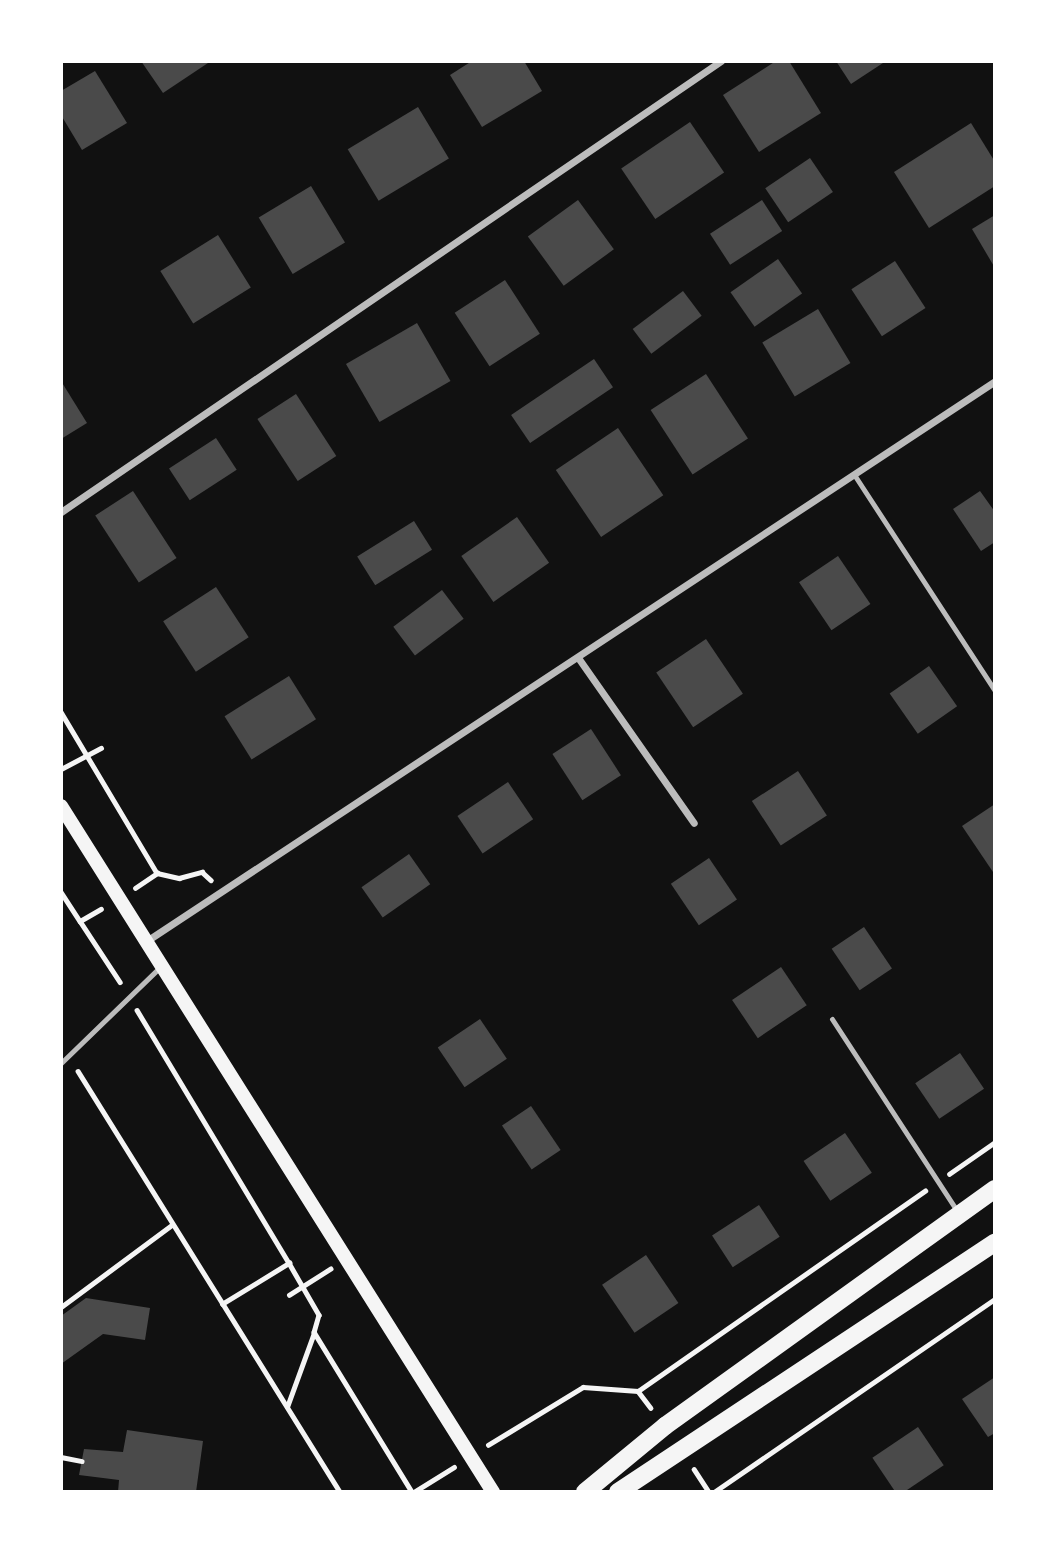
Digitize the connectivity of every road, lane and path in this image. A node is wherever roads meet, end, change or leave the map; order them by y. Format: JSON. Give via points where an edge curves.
{"nodes":[{"id":1,"x":721,"y":61,"type":"edge"},
{"id":2,"x":995,"y":381,"type":"edge"},
{"id":3,"x":855,"y":476,"type":"junction"},
{"id":4,"x":61,"y":512,"type":"edge"},
{"id":5,"x":579,"y":659,"type":"junction"},
{"id":6,"x":995,"y":691,"type":"edge"},
{"id":7,"x":61,"y":712,"type":"edge"},
{"id":8,"x":101,"y":748,"type":"dead end"},
{"id":9,"x":91,"y":753,"type":"junction"},
{"id":10,"x":61,"y":769,"type":"edge"},
{"id":11,"x":61,"y":806,"type":"edge"},
{"id":12,"x":694,"y":823,"type":"dead end"},
{"id":13,"x":158,"y":873,"type":"dead end"},
{"id":14,"x":80,"y":921,"type":"dead end"},
{"id":15,"x":148,"y":940,"type":"junction"},
{"id":16,"x":162,"y":964,"type":"junction"},
{"id":17,"x":128,"y":995,"type":"junction"},
{"id":18,"x":832,"y":1019,"type":"dead end"},
{"id":19,"x":68,"y":1054,"type":"junction"},
{"id":20,"x":61,"y":1063,"type":"edge"},
{"id":21,"x":995,"y":1142,"type":"edge"},
{"id":22,"x":938,"y":1182,"type":"junction"},
{"id":23,"x":995,"y":1189,"type":"edge"},
{"id":24,"x":959,"y":1214,"type":"junction"},
{"id":25,"x":172,"y":1224,"type":"junction"},
{"id":26,"x":995,"y":1242,"type":"edge"},
{"id":27,"x":346,"y":1258,"type":"junction"},
{"id":28,"x":289,"y":1263,"type":"junction"},
{"id":29,"x":303,"y":1287,"type":"junction"},
{"id":30,"x":289,"y":1294,"type":"dead end"},
{"id":31,"x":995,"y":1299,"type":"edge"},
{"id":32,"x":222,"y":1304,"type":"junction"},
{"id":33,"x":61,"y":1307,"type":"edge"},
{"id":34,"x":314,"y":1332,"type":"junction"},
{"id":35,"x":638,"y":1391,"type":"junction"},
{"id":36,"x":287,"y":1408,"type":"junction"},
{"id":37,"x":665,"y":1426,"type":"junction"},
{"id":38,"x":683,"y":1453,"type":"junction"},
{"id":39,"x":61,"y":1457,"type":"edge"},
{"id":40,"x":470,"y":1457,"type":"junction"},
{"id":41,"x":82,"y":1461,"type":"dead end"},
{"id":42,"x":340,"y":1492,"type":"edge"},
{"id":43,"x":413,"y":1492,"type":"edge"},
{"id":44,"x":493,"y":1492,"type":"edge"},
{"id":45,"x":585,"y":1492,"type":"edge"},
{"id":46,"x":618,"y":1492,"type":"edge"},
{"id":47,"x":712,"y":1492,"type":"edge"}],
"edges":[{"from":1,"to":4,"type":"street"},
{"from":2,"to":3,"type":"street"},
{"from":3,"to":5,"type":"street"},
{"from":3,"to":6,"type":"lane"},
{"from":5,"to":12,"type":"street"},
{"from":5,"to":15,"type":"street"},
{"from":7,"to":9,"type":"path"},
{"from":8,"to":9,"type":"path"},
{"from":9,"to":10,"type":"path"},
{"from":9,"to":13,"type":"path"},
{"from":11,"to":15,"type":"main road"},
{"from":14,"to":17,"type":"path"},
{"from":15,"to":16,"type":"main road"},
{"from":16,"to":17,"type":"lane"},
{"from":16,"to":27,"type":"main road"},
{"from":17,"to":19,"type":"lane"},
{"from":17,"to":28,"type":"path"},
{"from":18,"to":22,"type":"lane"},
{"from":19,"to":20,"type":"lane"},
{"from":19,"to":25,"type":"path"},
{"from":21,"to":22,"type":"path"},
{"from":22,"to":24,"type":"lane"},
{"from":22,"to":35,"type":"path"},
{"from":23,"to":24,"type":"main road"},
{"from":24,"to":37,"type":"main road"},
{"from":25,"to":32,"type":"path"},
{"from":25,"to":33,"type":"path"},
{"from":26,"to":38,"type":"main road"},
{"from":27,"to":29,"type":"path"},
{"from":27,"to":40,"type":"main road"},
{"from":28,"to":29,"type":"path"},
{"from":28,"to":32,"type":"path"},
{"from":29,"to":30,"type":"path"},
{"from":29,"to":34,"type":"path","via":[[319,1315]]},
{"from":31,"to":47,"type":"path"},
{"from":32,"to":36,"type":"path"},
{"from":34,"to":36,"type":"path"},
{"from":34,"to":43,"type":"path"},
{"from":35,"to":37,"type":"path"},
{"from":35,"to":40,"type":"path","via":[[583,1387]]},
{"from":36,"to":42,"type":"path"},
{"from":37,"to":45,"type":"main road"},
{"from":38,"to":46,"type":"main road"},
{"from":38,"to":47,"type":"path"},
{"from":39,"to":41,"type":"path"},
{"from":40,"to":43,"type":"path"},
{"from":40,"to":44,"type":"main road"}]}
